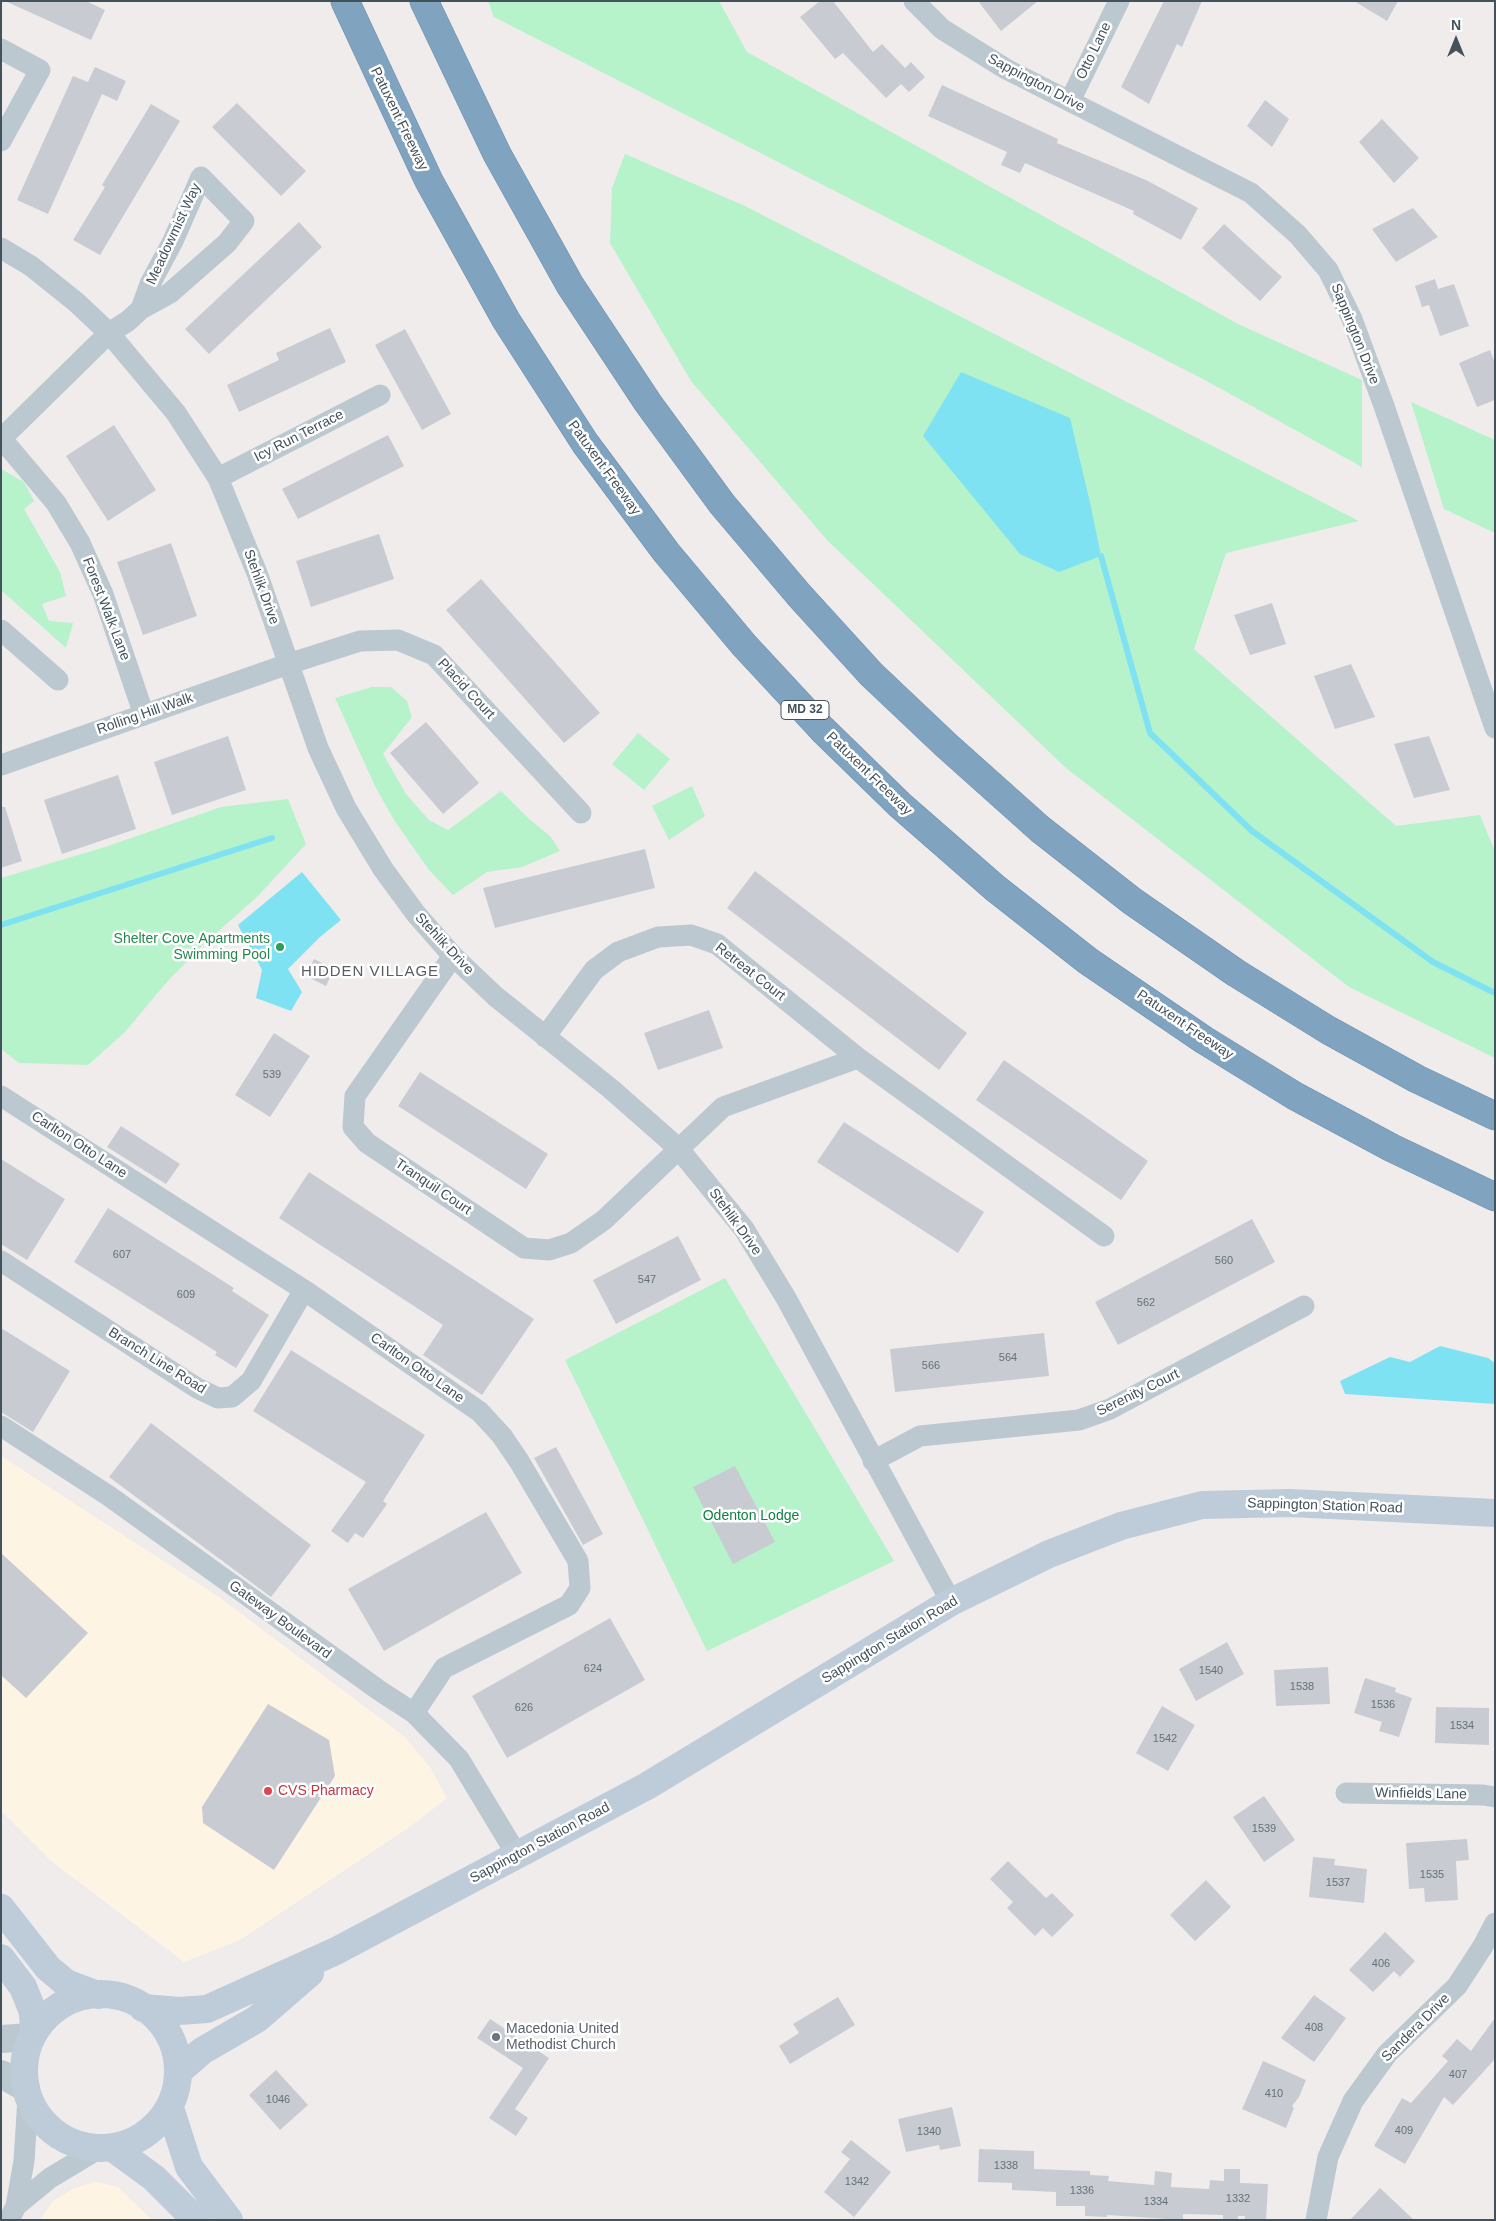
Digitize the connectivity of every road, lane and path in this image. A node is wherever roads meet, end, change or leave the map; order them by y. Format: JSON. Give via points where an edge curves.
{"nodes":[{"id":1,"x":345,"y":1,"type":"edge"},
{"id":2,"x":424,"y":1,"type":"edge"},
{"id":3,"x":914,"y":1,"type":"edge"},
{"id":4,"x":1119,"y":1,"type":"edge"},
{"id":5,"x":1,"y":49,"type":"edge"},
{"id":6,"x":1070,"y":101,"type":"junction"},
{"id":7,"x":1,"y":141,"type":"edge"},
{"id":8,"x":1,"y":248,"type":"edge"},
{"id":9,"x":142,"y":309,"type":"junction"},
{"id":10,"x":109,"y":333,"type":"junction"},
{"id":11,"x":380,"y":395,"type":"dead end"},
{"id":12,"x":1,"y":438,"type":"edge"},
{"id":13,"x":218,"y":478,"type":"junction"},
{"id":14,"x":1,"y":630,"type":"edge"},
{"id":15,"x":288,"y":664,"type":"junction"},
{"id":16,"x":58,"y":680,"type":"dead end"},
{"id":17,"x":144,"y":715,"type":"junction"},
{"id":18,"x":1495,"y":728,"type":"edge"},
{"id":19,"x":1,"y":765,"type":"edge"},
{"id":20,"x":580,"y":813,"type":"dead end"},
{"id":21,"x":453,"y":956,"type":"junction"},
{"id":22,"x":544,"y":1037,"type":"junction"},
{"id":23,"x":858,"y":1058,"type":"junction"},
{"id":24,"x":1,"y":1096,"type":"edge"},
{"id":25,"x":1495,"y":1116,"type":"edge"},
{"id":26,"x":678,"y":1148,"type":"junction"},
{"id":27,"x":1495,"y":1197,"type":"edge"},
{"id":28,"x":1104,"y":1236,"type":"dead end"},
{"id":29,"x":1,"y":1261,"type":"edge"},
{"id":30,"x":304,"y":1290,"type":"junction"},
{"id":31,"x":1304,"y":1306,"type":"dead end"},
{"id":32,"x":1,"y":1426,"type":"edge"},
{"id":33,"x":873,"y":1461,"type":"junction"},
{"id":34,"x":1495,"y":1514,"type":"edge"},
{"id":35,"x":951,"y":1602,"type":"junction"},
{"id":36,"x":414,"y":1713,"type":"junction"},
{"id":37,"x":1346,"y":1793,"type":"dead end"},
{"id":38,"x":1495,"y":1797,"type":"edge"},
{"id":39,"x":517,"y":1855,"type":"junction"},
{"id":40,"x":1,"y":1908,"type":"edge"},
{"id":41,"x":1495,"y":1923,"type":"edge"},
{"id":42,"x":336,"y":1951,"type":"junction"},
{"id":43,"x":1,"y":1958,"type":"edge"},
{"id":44,"x":98,"y":1995,"type":"junction"},
{"id":45,"x":143,"y":2008,"type":"junction"},
{"id":46,"x":33,"y":2034,"type":"junction"},
{"id":47,"x":1,"y":2038,"type":"edge"},
{"id":48,"x":179,"y":2071,"type":"junction"},
{"id":49,"x":1,"y":2074,"type":"edge"},
{"id":50,"x":27,"y":2093,"type":"junction"},
{"id":51,"x":170,"y":2108,"type":"junction"},
{"id":52,"x":106,"y":2148,"type":"junction"},
{"id":53,"x":12,"y":2213,"type":"edge"},
{"id":54,"x":196,"y":2220,"type":"edge"},
{"id":55,"x":229,"y":2220,"type":"edge"},
{"id":56,"x":1316,"y":2220,"type":"edge"}],
"edges":[{"from":1,"to":27,"type":"highway","name":"Patuxent Freeway","number":"MD 32","via":[[429,182],[506,320],[585,443],[666,552],[744,645],[822,728],[900,805],[995,888],[1097,966],[1204,1040],[1295,1096],[1392,1148]]},
{"from":2,"to":25,"type":"highway","via":[[497,154],[570,285],[648,403],[722,504],[871,674],[1040,829],[1132,901],[1236,973],[1328,1030],[1417,1079]]},
{"from":3,"to":6,"type":"street","name":"Sappington Drive","via":[[958,39],[1006,69]]},
{"from":4,"to":6,"type":"street","name":"Otto Lane"},
{"from":5,"to":7,"type":"street","via":[[40,70]]},
{"from":6,"to":18,"type":"street","name":"Sappington Drive","via":[[1251,193],[1298,235],[1328,270],[1352,319],[1381,397]]},
{"from":8,"to":10,"type":"street","name":"Stehlik Drive","via":[[38,272]]},
{"from":9,"to":9,"type":"street","name":"Meadowmist Way","via":[[150,284],[201,177],[244,221],[227,243],[170,293]]},
{"from":9,"to":10,"type":"street","name":"Meadowmist Way"},
{"from":10,"to":12,"type":"street","name":"Meadowmist Way"},
{"from":10,"to":13,"type":"street","name":"Stehlik Drive","via":[[176,413]]},
{"from":11,"to":13,"type":"street","name":"Icy Run Terrace"},
{"from":12,"to":17,"type":"street","name":"Forest Walk Lane","via":[[56,503],[80,543],[103,594]]},
{"from":13,"to":15,"type":"street","name":"Stehlik Drive","via":[[257,573]]},
{"from":14,"to":16,"type":"street"},
{"from":15,"to":17,"type":"street","name":"Rolling Hill Walk"},
{"from":15,"to":20,"type":"street","name":"Placid Court","via":[[360,641],[398,640],[434,655]]},
{"from":15,"to":21,"type":"street","name":"Stehlik Drive","via":[[318,748],[346,808],[383,869]]},
{"from":17,"to":19,"type":"street","name":"Rolling Hill Walk"},
{"from":21,"to":22,"type":"street","name":"Stehlik Drive"},
{"from":21,"to":26,"type":"street","name":"Tranquil Court","via":[[355,1096],[353,1127],[367,1143],[524,1248],[549,1250],[570,1243],[604,1220]]},
{"from":22,"to":23,"type":"street","name":"Retreat Court","via":[[594,970],[618,952],[658,937],[691,935],[717,944]]},
{"from":22,"to":26,"type":"street","name":"Stehlik Drive","via":[[611,1089]]},
{"from":23,"to":26,"type":"street","via":[[723,1107]]},
{"from":23,"to":28,"type":"street","name":"Retreat Court"},
{"from":24,"to":30,"type":"street","name":"Carlton Otto Lane"},
{"from":26,"to":33,"type":"street","name":"Stehlik Drive","via":[[744,1229],[786,1298]]},
{"from":29,"to":30,"type":"street","name":"Branch Line Road","via":[[197,1388],[218,1398],[232,1396],[251,1381]]},
{"from":30,"to":36,"type":"street","name":"Carlton Otto Lane","via":[[480,1412],[519,1461],[578,1561],[580,1588],[569,1605],[444,1668]]},
{"from":31,"to":33,"type":"street","name":"Serenity Court","via":[[1110,1409],[1079,1420],[920,1436]]},
{"from":32,"to":36,"type":"street","name":"Gateway Boulevard","via":[[109,1496]]},
{"from":33,"to":35,"type":"street","name":"Stehlik Drive"},
{"from":34,"to":35,"type":"main road","name":"Sappington Station Road","via":[[1290,1502],[1202,1505],[1121,1526],[1049,1554]]},
{"from":35,"to":39,"type":"main road","name":"Sappington Station Road","via":[[647,1786]]},
{"from":36,"to":39,"type":"street","name":"Gateway Boulevard","via":[[460,1759]]},
{"from":37,"to":38,"type":"street","name":"Winfields Lane"},
{"from":39,"to":42,"type":"main road","name":"Sappington Station Road"},
{"from":40,"to":44,"type":"main road","via":[[48,1968],[66,1983]]},
{"from":41,"to":56,"type":"street","name":"Sandera Drive","via":[[1457,1986],[1387,2054],[1353,2101],[1328,2157]]},
{"from":42,"to":45,"type":"main road","name":"Sappington Station Road","via":[[207,2009]]},
{"from":42,"to":48,"type":"main road","name":"Sappington Station Road","via":[[257,2019],[202,2051]]},
{"from":43,"to":46,"type":"main road","via":[[23,1987],[33,2012]]},
{"from":44,"to":45,"type":"main road","via":[[133,2001]]},
{"from":44,"to":46,"type":"main road","via":[[68,2002],[53,2011]]},
{"from":45,"to":48,"type":"main road","via":[[153,2014],[167,2031],[176,2050]]},
{"from":46,"to":47,"type":"street"},
{"from":46,"to":50,"type":"main road","via":[[23,2066]]},
{"from":48,"to":51,"type":"main road"},
{"from":49,"to":50,"type":"street"},
{"from":50,"to":52,"type":"main road","via":[[41,2121],[62,2138],[86,2148]]},
{"from":50,"to":53,"type":"street","via":[[24,2162]]},
{"from":51,"to":52,"type":"main road","via":[[154,2128],[132,2142]]},
{"from":51,"to":55,"type":"main road","via":[[189,2167]]},
{"from":52,"to":53,"type":"street","via":[[50,2178]]},
{"from":52,"to":54,"type":"main road","via":[[154,2178]]}]}
